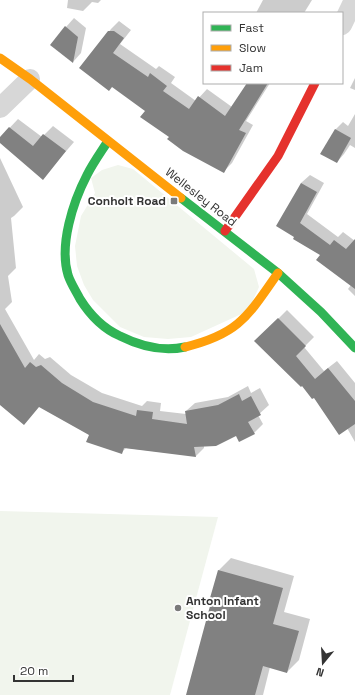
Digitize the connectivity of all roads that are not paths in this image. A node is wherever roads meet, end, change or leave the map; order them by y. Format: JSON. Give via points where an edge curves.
{"nodes":[{"id":1,"x":354,"y":0,"type":"edge"},
{"id":2,"x":343,"y":24,"type":"edge"},
{"id":3,"x":0,"y":58,"type":"edge"},
{"id":4,"x":30,"y":79,"type":"junction"},
{"id":5,"x":314,"y":84,"type":"edge"},
{"id":6,"x":0,"y":108,"type":"edge"},
{"id":7,"x":108,"y":141,"type":"junction"},
{"id":8,"x":225,"y":231,"type":"junction"},
{"id":9,"x":278,"y":273,"type":"junction"},
{"id":10,"x":355,"y":348,"type":"edge"}],
"edges":[{"from":1,"to":2,"type":"street"},
{"from":3,"to":4,"type":"street","name":"Wellesley Road"},
{"from":4,"to":6,"type":"street"},
{"from":4,"to":7,"type":"street","name":"Wellesley Road"},
{"from":5,"to":8,"type":"street","via":[[278,156]]},
{"from":7,"to":8,"type":"street","name":"Wellesley Road"},
{"from":7,"to":9,"type":"street","via":[[87,173],[70,215],[66,266],[70,283],[91,316],[108,330],[126,340],[171,349],[208,340],[240,324]]},
{"from":8,"to":9,"type":"street","name":"Wellesley Road"},
{"from":9,"to":10,"type":"street","name":"Wellesley Road","via":[[322,312]]}]}
